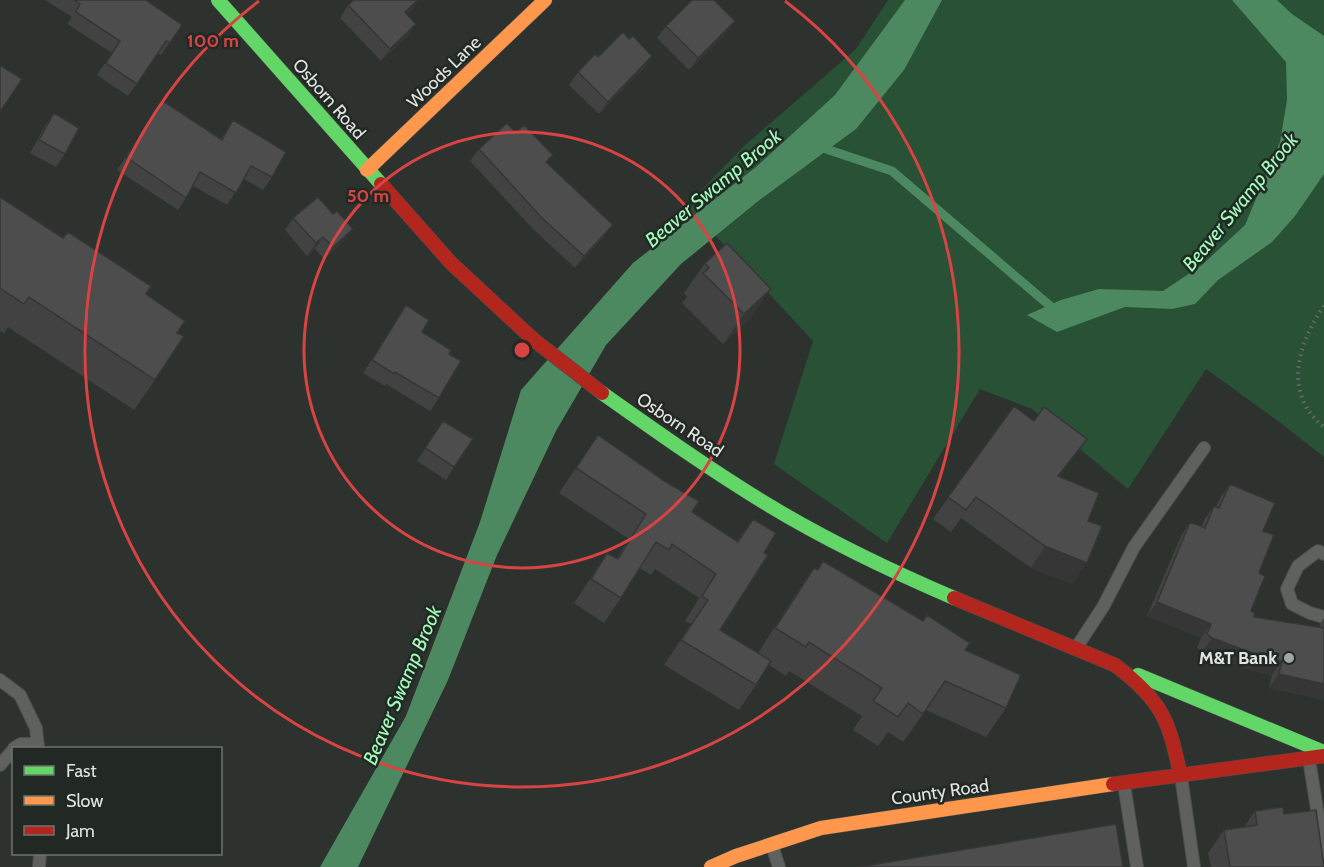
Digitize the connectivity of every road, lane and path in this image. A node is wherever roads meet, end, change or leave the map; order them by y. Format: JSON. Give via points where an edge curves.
{"nodes":[{"id":1,"x":218,"y":0,"type":"edge"},
{"id":2,"x":545,"y":0,"type":"edge"},
{"id":3,"x":367,"y":170,"type":"junction"},
{"id":4,"x":1324,"y":306,"type":"edge"},
{"id":5,"x":1324,"y":427,"type":"edge"},
{"id":6,"x":1204,"y":448,"type":"dead end"},
{"id":7,"x":1324,"y":554,"type":"edge"},
{"id":8,"x":1324,"y":616,"type":"edge"},
{"id":9,"x":1075,"y":649,"type":"junction"},
{"id":10,"x":1114,"y":665,"type":"junction"},
{"id":11,"x":0,"y":680,"type":"edge"},
{"id":12,"x":38,"y":746,"type":"edge"},
{"id":13,"x":17,"y":747,"type":"edge"},
{"id":14,"x":12,"y":751,"type":"edge"},
{"id":15,"x":1324,"y":754,"type":"edge"},
{"id":16,"x":1309,"y":758,"type":"junction"},
{"id":17,"x":0,"y":765,"type":"edge"},
{"id":18,"x":1180,"y":774,"type":"junction"},
{"id":19,"x":1124,"y":783,"type":"junction"},
{"id":20,"x":772,"y":844,"type":"junction"},
{"id":21,"x":1324,"y":853,"type":"edge"},
{"id":22,"x":711,"y":867,"type":"edge"},
{"id":23,"x":779,"y":867,"type":"edge"},
{"id":24,"x":1137,"y":867,"type":"edge"},
{"id":25,"x":1194,"y":867,"type":"edge"}],
"edges":[{"from":1,"to":3,"type":"street","name":"Osborn Road"},
{"from":2,"to":3,"type":"street","name":"Woods Lane"},
{"from":3,"to":9,"type":"street","name":"Osborn Road","via":[[451,263],[534,339],[594,388],[673,443],[770,506],[902,576]]},
{"from":4,"to":5,"type":"path","via":[[1305,340],[1298,381],[1306,408]]},
{"from":6,"to":9,"type":"lane","via":[[1134,548]]},
{"from":7,"to":8,"type":"lane","via":[[1318,551],[1298,566],[1287,589],[1292,604]]},
{"from":9,"to":10,"type":"street","name":"Osborn Road"},
{"from":10,"to":15,"type":"street"},
{"from":10,"to":18,"type":"street","name":"Osborn Road","via":[[1157,701],[1173,738]]},
{"from":11,"to":12,"type":"lane","via":[[20,695],[36,728]]},
{"from":12,"to":13,"type":"lane"},
{"from":14,"to":17,"type":"lane"},
{"from":15,"to":16,"type":"street","name":"County Road"},
{"from":16,"to":18,"type":"street","name":"County Road"},
{"from":16,"to":21,"type":"lane"},
{"from":18,"to":19,"type":"street","name":"County Road"},
{"from":18,"to":25,"type":"lane"},
{"from":19,"to":20,"type":"street","name":"County Road","via":[[821,828]]},
{"from":19,"to":24,"type":"lane"},
{"from":20,"to":22,"type":"street","name":"County Road"},
{"from":20,"to":23,"type":"lane"}]}
